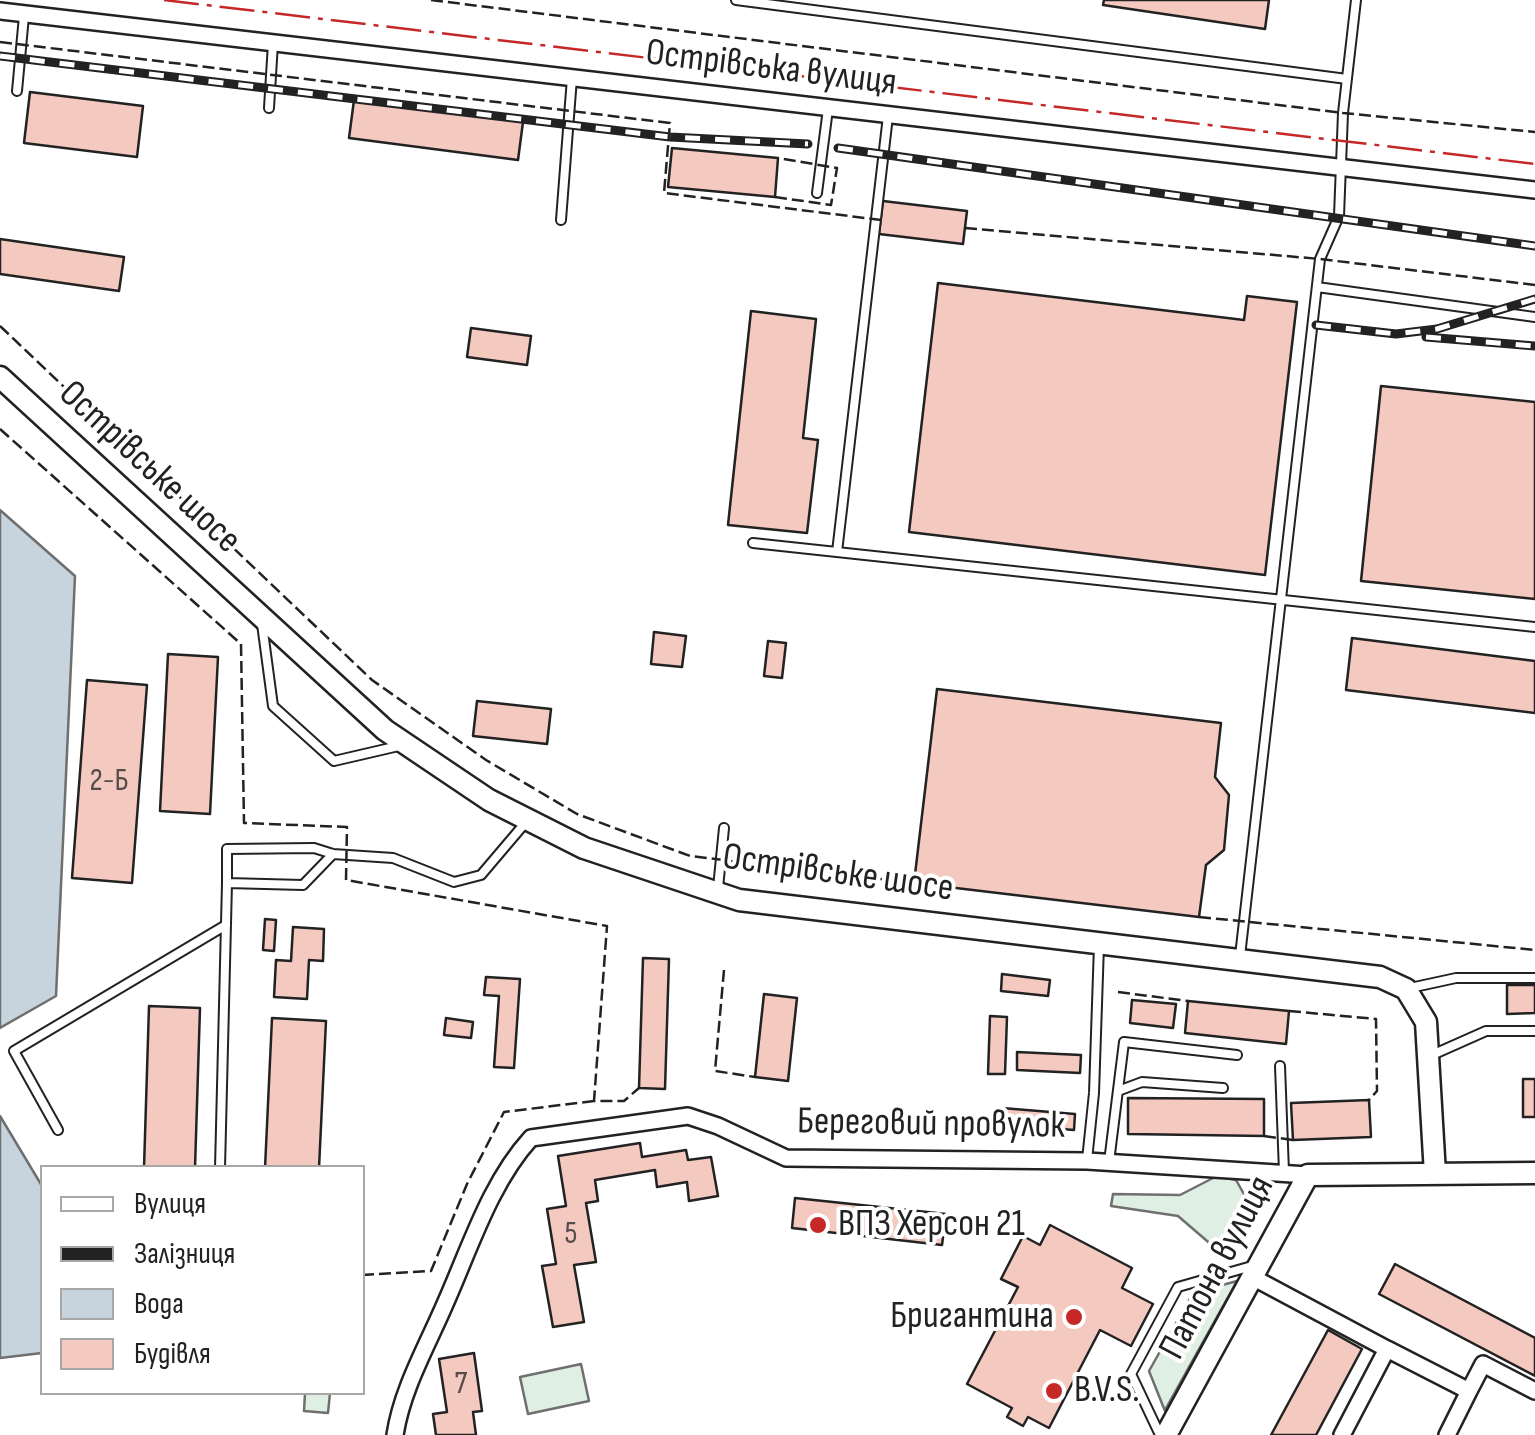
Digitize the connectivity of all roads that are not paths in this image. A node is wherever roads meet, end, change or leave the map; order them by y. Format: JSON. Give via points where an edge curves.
{"nodes":[{"id":1,"x":736,"y":0,"type":"edge"},
{"id":2,"x":1356,"y":0,"type":"edge"},
{"id":3,"x":0,"y":10,"type":"edge"},
{"id":4,"x":24,"y":14,"type":"junction"},
{"id":5,"x":273,"y":43,"type":"junction"},
{"id":6,"x":572,"y":78,"type":"junction"},
{"id":7,"x":1347,"y":79,"type":"junction"},
{"id":8,"x":17,"y":91,"type":"dead end"},
{"id":9,"x":269,"y":108,"type":"dead end"},
{"id":10,"x":828,"y":108,"type":"junction"},
{"id":11,"x":888,"y":116,"type":"junction"},
{"id":12,"x":1340,"y":168,"type":"junction"},
{"id":13,"x":1535,"y":190,"type":"edge"},
{"id":14,"x":817,"y":193,"type":"dead end"},
{"id":15,"x":561,"y":220,"type":"dead end"},
{"id":16,"x":1317,"y":287,"type":"junction"},
{"id":17,"x":1535,"y":317,"type":"edge"},
{"id":18,"x":0,"y":378,"type":"edge"},
{"id":19,"x":753,"y":544,"type":"dead end"},
{"id":20,"x":836,"y":552,"type":"junction"},
{"id":21,"x":1281,"y":600,"type":"junction"},
{"id":22,"x":262,"y":620,"type":"junction"},
{"id":23,"x":1535,"y":627,"type":"edge"},
{"id":24,"x":406,"y":745,"type":"junction"},
{"id":25,"x":526,"y":822,"type":"junction"},
{"id":26,"x":724,"y":828,"type":"dead end"},
{"id":27,"x":333,"y":854,"type":"junction"},
{"id":28,"x":227,"y":883,"type":"junction"},
{"id":29,"x":717,"y":895,"type":"junction"},
{"id":30,"x":226,"y":925,"type":"junction"},
{"id":31,"x":1099,"y":945,"type":"junction"},
{"id":32,"x":1239,"y":961,"type":"junction"},
{"id":33,"x":1535,"y":978,"type":"edge"},
{"id":34,"x":1406,"y":989,"type":"junction"},
{"id":35,"x":1535,"y":1031,"type":"edge"},
{"id":36,"x":1237,"y":1055,"type":"dead end"},
{"id":37,"x":1428,"y":1057,"type":"junction"},
{"id":38,"x":1280,"y":1066,"type":"dead end"},
{"id":39,"x":1223,"y":1088,"type":"dead end"},
{"id":40,"x":1118,"y":1091,"type":"junction"},
{"id":41,"x":58,"y":1130,"type":"dead end"},
{"id":42,"x":1087,"y":1161,"type":"junction"},
{"id":43,"x":1109,"y":1162,"type":"junction"},
{"id":44,"x":220,"y":1165,"type":"edge"},
{"id":45,"x":1535,"y":1173,"type":"edge"},
{"id":46,"x":1284,"y":1174,"type":"junction"},
{"id":47,"x":1435,"y":1174,"type":"junction"},
{"id":48,"x":1308,"y":1175,"type":"junction"},
{"id":49,"x":1258,"y":1270,"type":"junction"},
{"id":50,"x":1387,"y":1349,"type":"junction"},
{"id":51,"x":1469,"y":1391,"type":"junction"},
{"id":52,"x":1535,"y":1391,"type":"edge"},
{"id":53,"x":395,"y":1435,"type":"edge"},
{"id":54,"x":1163,"y":1435,"type":"edge"},
{"id":55,"x":1342,"y":1435,"type":"edge"},
{"id":56,"x":1448,"y":1435,"type":"edge"}],
"edges":[{"from":1,"to":7,"type":"lane"},
{"from":2,"to":7,"type":"lane"},
{"from":3,"to":4,"type":"street","name":"Острівська вулиця"},
{"from":4,"to":5,"type":"street","name":"Острівська вулиця"},
{"from":4,"to":8,"type":"lane"},
{"from":5,"to":6,"type":"street","name":"Острівська вулиця"},
{"from":5,"to":9,"type":"lane"},
{"from":6,"to":10,"type":"street","name":"Острівська вулиця"},
{"from":6,"to":15,"type":"lane"},
{"from":7,"to":12,"type":"lane"},
{"from":10,"to":11,"type":"street","name":"Острівська вулиця"},
{"from":10,"to":14,"type":"lane"},
{"from":11,"to":12,"type":"street","name":"Острівська вулиця"},
{"from":11,"to":20,"type":"lane"},
{"from":12,"to":13,"type":"street","name":"Острівська вулиця"},
{"from":12,"to":16,"type":"lane","via":[[1339,216],[1320,259]]},
{"from":16,"to":17,"type":"lane"},
{"from":16,"to":21,"type":"lane"},
{"from":18,"to":22,"type":"street","name":"Острівське шосе"},
{"from":19,"to":20,"type":"lane"},
{"from":20,"to":21,"type":"lane"},
{"from":21,"to":23,"type":"lane"},
{"from":21,"to":32,"type":"lane"},
{"from":22,"to":24,"type":"street","name":"Острівське шосе"},
{"from":22,"to":24,"type":"lane","via":[[273,706],[334,761]]},
{"from":24,"to":25,"type":"street","name":"Острівське шосе"},
{"from":25,"to":27,"type":"lane","via":[[480,875],[454,882],[392,858]]},
{"from":25,"to":29,"type":"street","name":"Острівське шосе"},
{"from":26,"to":29,"type":"lane"},
{"from":27,"to":28,"type":"lane","via":[[303,885]]},
{"from":27,"to":28,"type":"lane","via":[[314,848],[227,849]]},
{"from":28,"to":30,"type":"lane"},
{"from":29,"to":31,"type":"street","name":"Острівське шосе"},
{"from":30,"to":41,"type":"lane","via":[[14,1051]]},
{"from":30,"to":44,"type":"lane"},
{"from":31,"to":32,"type":"street","name":"Острівське шосе"},
{"from":31,"to":42,"type":"lane"},
{"from":32,"to":34,"type":"street","name":"Острівське шосе","via":[[1380,977]]},
{"from":33,"to":34,"type":"lane","via":[[1456,978]]},
{"from":34,"to":37,"type":"street","via":[[1426,1022]]},
{"from":35,"to":37,"type":"lane","via":[[1486,1031]]},
{"from":36,"to":40,"type":"lane","via":[[1124,1042]]},
{"from":37,"to":47,"type":"street"},
{"from":38,"to":46,"type":"lane"},
{"from":39,"to":40,"type":"lane","via":[[1142,1082]]},
{"from":40,"to":43,"type":"lane"},
{"from":42,"to":43,"type":"street","name":"Береговий провулок"},
{"from":42,"to":53,"type":"street","name":"Береговий провулок","via":[[786,1158],[688,1116],[531,1138],[490,1201],[406,1393]]},
{"from":43,"to":46,"type":"street","name":"Береговий провулок"},
{"from":45,"to":47,"type":"street","name":"Патона вулиця"},
{"from":46,"to":48,"type":"street","name":"Береговий провулок"},
{"from":47,"to":48,"type":"street","name":"Патона вулиця"},
{"from":48,"to":49,"type":"street","name":"Патона вулиця"},
{"from":49,"to":50,"type":"street"},
{"from":49,"to":54,"type":"street","name":"Патона вулиця"},
{"from":49,"to":54,"type":"lane","via":[[1178,1287],[1131,1374]]},
{"from":50,"to":51,"type":"street"},
{"from":50,"to":55,"type":"street"},
{"from":51,"to":52,"type":"street","via":[[1483,1364]]},
{"from":51,"to":56,"type":"street"}]}
